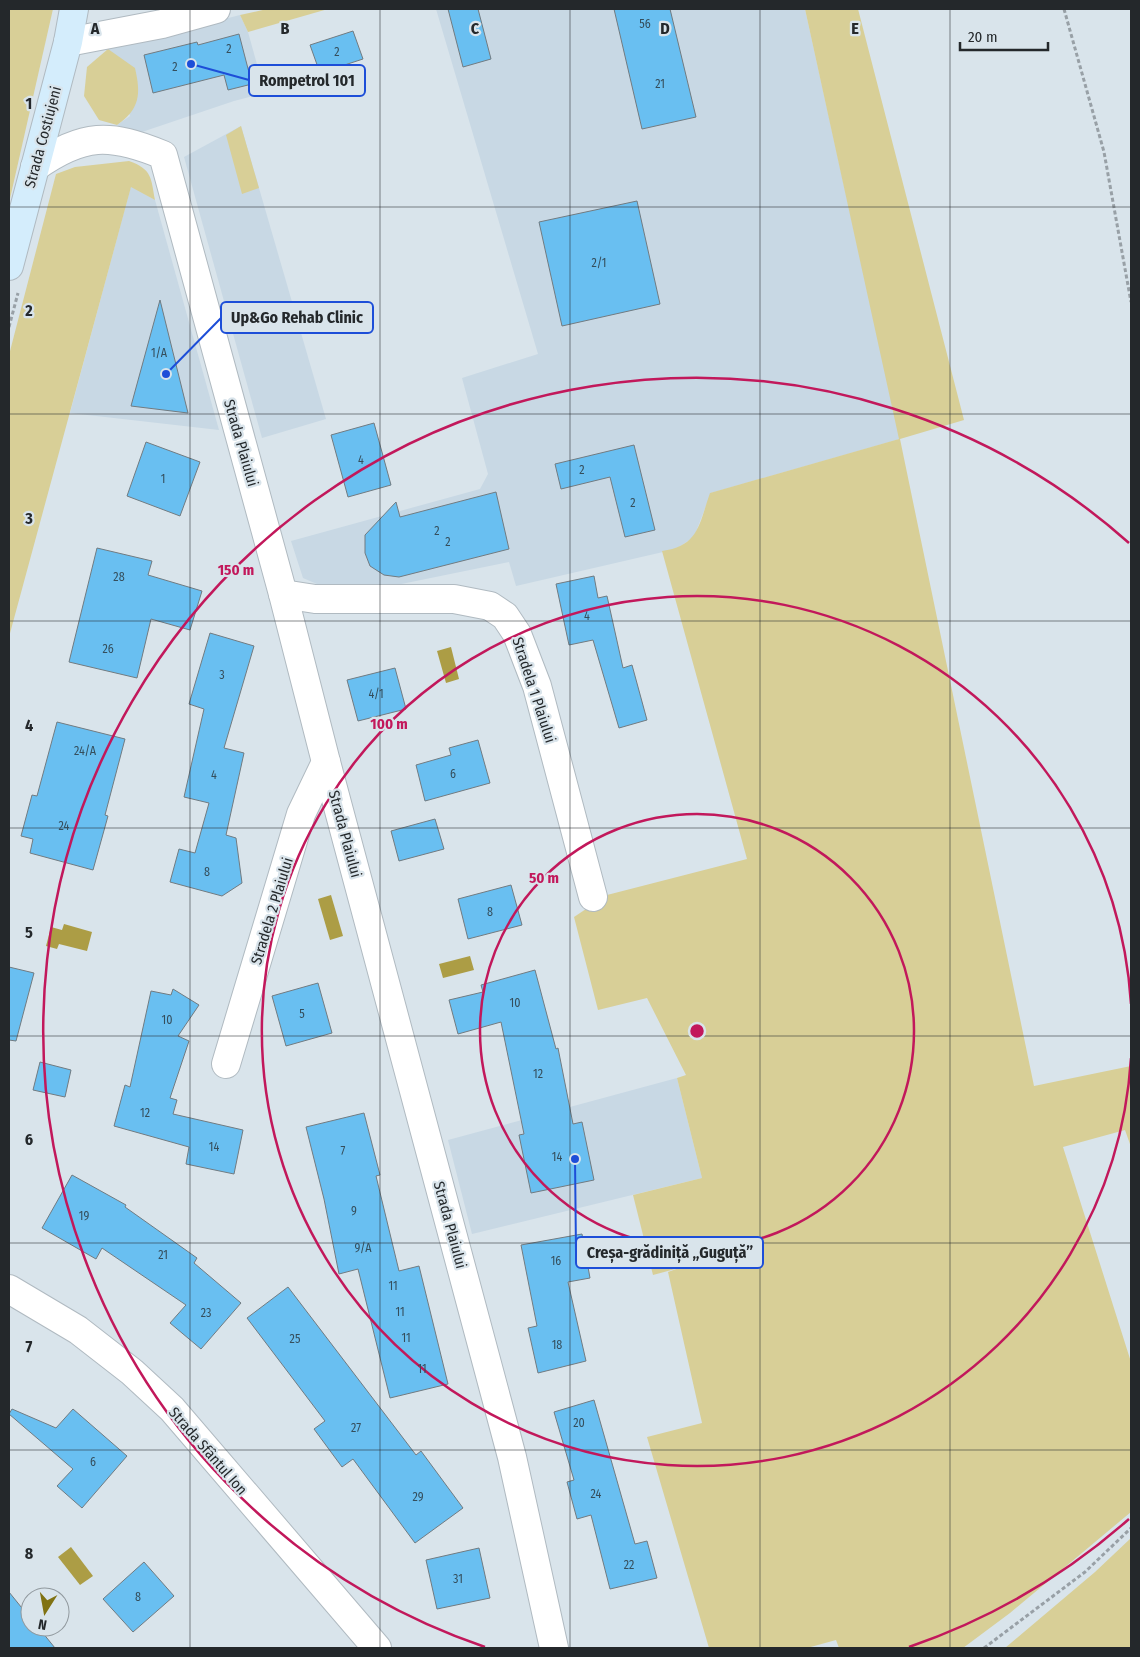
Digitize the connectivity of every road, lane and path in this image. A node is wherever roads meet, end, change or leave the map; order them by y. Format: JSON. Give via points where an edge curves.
{"nodes":[{"id":1,"x":74,"y":9,"type":"edge"},
{"id":2,"x":216,"y":9,"type":"edge"},
{"id":3,"x":1064,"y":9,"type":"edge"},
{"id":4,"x":68,"y":42,"type":"junction"},
{"id":5,"x":35,"y":167,"type":"junction"},
{"id":6,"x":9,"y":266,"type":"edge"},
{"id":7,"x":1131,"y":302,"type":"edge"},
{"id":8,"x":284,"y":594,"type":"junction"},
{"id":9,"x":326,"y":762,"type":"junction"},
{"id":10,"x":594,"y":897,"type":"dead end"},
{"id":11,"x":226,"y":1064,"type":"dead end"},
{"id":12,"x":9,"y":1289,"type":"edge"},
{"id":13,"x":1131,"y":1528,"type":"edge"},
{"id":14,"x":377,"y":1648,"type":"edge"},
{"id":15,"x":554,"y":1648,"type":"edge"},
{"id":16,"x":984,"y":1648,"type":"edge"}],
"edges":[{"from":1,"to":4,"type":"street","name":"Strada Costiujeni"},
{"from":2,"to":4,"type":"street","via":[[162,24]]},
{"from":3,"to":7,"type":"path","via":[[1104,152]]},
{"from":4,"to":5,"type":"street","name":"Strada Costiujeni"},
{"from":5,"to":6,"type":"street","name":"Strada Costiujeni"},
{"from":5,"to":8,"type":"street","name":"Strada Plaiului","via":[[54,153],[96,139],[118,140],[163,155]]},
{"from":8,"to":9,"type":"street","name":"Strada Plaiului"},
{"from":8,"to":10,"type":"street","name":"Stradela 1 Plaiului","via":[[314,599],[454,599],[490,606],[505,616],[518,634],[537,686]]},
{"from":9,"to":11,"type":"street","name":"Stradela 2 Plaiului","via":[[301,814]]},
{"from":9,"to":15,"type":"street","name":"Strada Plaiului","via":[[512,1456]]},
{"from":12,"to":14,"type":"street","name":"Strada Sfântul Ion","via":[[78,1330],[132,1372],[172,1409]]},
{"from":13,"to":16,"type":"path","via":[[1085,1572]]}]}
